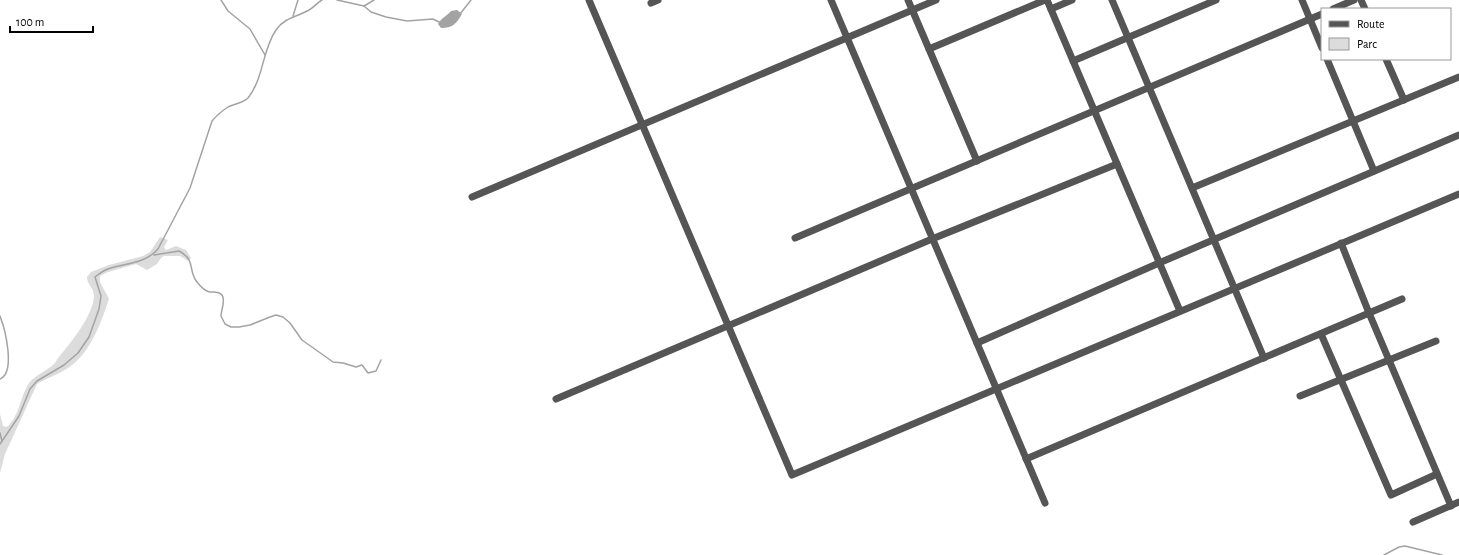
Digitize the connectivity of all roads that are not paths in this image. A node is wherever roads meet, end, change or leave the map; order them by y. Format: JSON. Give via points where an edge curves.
{"nodes":[{"id":1,"x":589,"y":0,"type":"edge"},
{"id":2,"x":831,"y":0,"type":"edge"},
{"id":3,"x":908,"y":0,"type":"edge"},
{"id":4,"x":936,"y":0,"type":"edge"},
{"id":5,"x":1046,"y":0,"type":"edge"},
{"id":6,"x":1072,"y":0,"type":"edge"},
{"id":7,"x":1112,"y":0,"type":"edge"},
{"id":8,"x":1216,"y":0,"type":"edge"},
{"id":9,"x":1302,"y":0,"type":"edge"},
{"id":10,"x":1354,"y":0,"type":"edge"},
{"id":11,"x":1335,"y":8,"type":"edge"},
{"id":12,"x":1051,"y":9,"type":"junction"},
{"id":13,"x":913,"y":10,"type":"junction"},
{"id":14,"x":1321,"y":14,"type":"edge"},
{"id":15,"x":1310,"y":19,"type":"junction"},
{"id":16,"x":1128,"y":37,"type":"junction"},
{"id":17,"x":847,"y":38,"type":"junction"},
{"id":18,"x":1321,"y":46,"type":"edge"},
{"id":19,"x":929,"y":49,"type":"junction"},
{"id":20,"x":1327,"y":60,"type":"edge"},
{"id":21,"x":1386,"y":60,"type":"edge"},
{"id":22,"x":1073,"y":61,"type":"junction"},
{"id":23,"x":1459,"y":77,"type":"edge"},
{"id":24,"x":1150,"y":87,"type":"junction"},
{"id":25,"x":1404,"y":100,"type":"junction"},
{"id":26,"x":1094,"y":111,"type":"junction"},
{"id":27,"x":1353,"y":122,"type":"junction"},
{"id":28,"x":642,"y":125,"type":"junction"},
{"id":29,"x":1459,"y":135,"type":"edge"},
{"id":30,"x":977,"y":161,"type":"junction"},
{"id":31,"x":1117,"y":164,"type":"junction"},
{"id":32,"x":1374,"y":171,"type":"junction"},
{"id":33,"x":1192,"y":188,"type":"junction"},
{"id":34,"x":911,"y":189,"type":"junction"},
{"id":35,"x":1459,"y":194,"type":"edge"},
{"id":36,"x":472,"y":197,"type":"dead end"},
{"id":37,"x":795,"y":238,"type":"dead end"},
{"id":38,"x":932,"y":239,"type":"junction"},
{"id":39,"x":1214,"y":239,"type":"junction"},
{"id":40,"x":1341,"y":243,"type":"junction"},
{"id":41,"x":1159,"y":263,"type":"junction"},
{"id":42,"x":1235,"y":288,"type":"junction"},
{"id":43,"x":1402,"y":299,"type":"dead end"},
{"id":44,"x":1180,"y":312,"type":"junction"},
{"id":45,"x":1369,"y":313,"type":"junction"},
{"id":46,"x":728,"y":326,"type":"junction"},
{"id":47,"x":1321,"y":334,"type":"junction"},
{"id":48,"x":1436,"y":341,"type":"dead end"},
{"id":49,"x":977,"y":343,"type":"junction"},
{"id":50,"x":1264,"y":358,"type":"junction"},
{"id":51,"x":1389,"y":360,"type":"junction"},
{"id":52,"x":1341,"y":380,"type":"junction"},
{"id":53,"x":996,"y":389,"type":"junction"},
{"id":54,"x":1300,"y":396,"type":"dead end"},
{"id":55,"x":556,"y":399,"type":"dead end"},
{"id":56,"x":1026,"y":459,"type":"junction"},
{"id":57,"x":1437,"y":474,"type":"junction"},
{"id":58,"x":1459,"y":502,"type":"edge"},
{"id":59,"x":1045,"y":503,"type":"dead end"},
{"id":60,"x":1451,"y":506,"type":"junction"},
{"id":61,"x":1413,"y":522,"type":"dead end"}],
"edges":[{"from":1,"to":28,"type":"street"},
{"from":2,"to":17,"type":"street"},
{"from":3,"to":13,"type":"street"},
{"from":4,"to":13,"type":"street"},
{"from":5,"to":12,"type":"street"},
{"from":5,"to":19,"type":"street"},
{"from":6,"to":12,"type":"street"},
{"from":7,"to":16,"type":"street"},
{"from":8,"to":16,"type":"street"},
{"from":9,"to":15,"type":"street"},
{"from":10,"to":11,"type":"street"},
{"from":12,"to":22,"type":"street"},
{"from":13,"to":17,"type":"street"},
{"from":13,"to":19,"type":"street"},
{"from":14,"to":15,"type":"street"},
{"from":15,"to":18,"type":"street"},
{"from":15,"to":24,"type":"street"},
{"from":16,"to":22,"type":"street"},
{"from":16,"to":24,"type":"street"},
{"from":17,"to":28,"type":"street"},
{"from":17,"to":34,"type":"street"},
{"from":19,"to":30,"type":"street"},
{"from":20,"to":27,"type":"street"},
{"from":21,"to":25,"type":"street"},
{"from":22,"to":26,"type":"street"},
{"from":23,"to":25,"type":"street"},
{"from":24,"to":26,"type":"street"},
{"from":24,"to":33,"type":"street"},
{"from":25,"to":27,"type":"street"},
{"from":26,"to":30,"type":"street"},
{"from":26,"to":31,"type":"street"},
{"from":27,"to":32,"type":"street"},
{"from":27,"to":33,"type":"street"},
{"from":28,"to":36,"type":"street"},
{"from":28,"to":46,"type":"street"},
{"from":29,"to":32,"type":"street"},
{"from":30,"to":34,"type":"street"},
{"from":31,"to":38,"type":"street"},
{"from":31,"to":41,"type":"street"},
{"from":32,"to":39,"type":"street"},
{"from":33,"to":39,"type":"street"},
{"from":34,"to":37,"type":"street"},
{"from":34,"to":38,"type":"street"},
{"from":35,"to":40,"type":"street"},
{"from":38,"to":46,"type":"street"},
{"from":38,"to":49,"type":"street"},
{"from":39,"to":41,"type":"street"},
{"from":39,"to":42,"type":"street"},
{"from":40,"to":42,"type":"street"},
{"from":40,"to":45,"type":"street"},
{"from":41,"to":44,"type":"street"},
{"from":41,"to":49,"type":"street"},
{"from":42,"to":44,"type":"street"},
{"from":42,"to":50,"type":"street"},
{"from":43,"to":45,"type":"street"},
{"from":44,"to":53,"type":"street"},
{"from":45,"to":47,"type":"street"},
{"from":45,"to":51,"type":"street"},
{"from":46,"to":53,"type":"street","via":[[792,475]]},
{"from":46,"to":55,"type":"street"},
{"from":47,"to":50,"type":"street"},
{"from":47,"to":52,"type":"street"},
{"from":48,"to":51,"type":"street"},
{"from":49,"to":53,"type":"street"},
{"from":50,"to":56,"type":"street"},
{"from":51,"to":52,"type":"street"},
{"from":51,"to":57,"type":"street"},
{"from":52,"to":54,"type":"street"},
{"from":52,"to":57,"type":"street","via":[[1391,495]]},
{"from":53,"to":56,"type":"street"},
{"from":56,"to":59,"type":"street"},
{"from":57,"to":60,"type":"street"},
{"from":58,"to":60,"type":"street"},
{"from":60,"to":61,"type":"street"}]}
